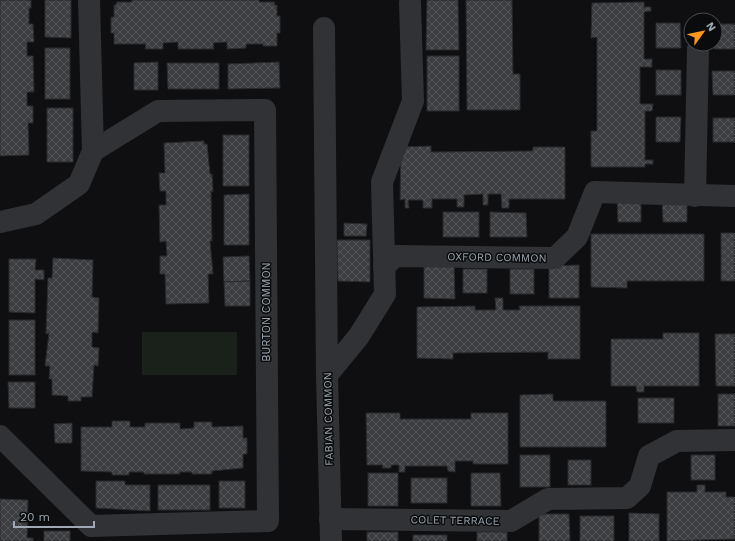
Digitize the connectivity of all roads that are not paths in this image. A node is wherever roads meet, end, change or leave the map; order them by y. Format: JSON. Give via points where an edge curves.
{"nodes":[{"id":1,"x":89,"y":0,"type":"edge"},
{"id":2,"x":410,"y":3,"type":"dead end"},
{"id":3,"x":324,"y":28,"type":"dead end"},
{"id":4,"x":698,"y":52,"type":"edge"},
{"id":5,"x":93,"y":151,"type":"junction"},
{"id":6,"x":695,"y":196,"type":"junction"},
{"id":7,"x":735,"y":196,"type":"edge"},
{"id":8,"x":0,"y":222,"type":"edge"},
{"id":9,"x":384,"y":268,"type":"junction"},
{"id":10,"x":327,"y":375,"type":"junction"},
{"id":11,"x":0,"y":436,"type":"edge"},
{"id":12,"x":735,"y":440,"type":"edge"},
{"id":13,"x":330,"y":519,"type":"junction"},
{"id":14,"x":91,"y":534,"type":"edge"},
{"id":15,"x":331,"y":541,"type":"edge"}],
"edges":[{"from":1,"to":5,"type":"street"},
{"from":2,"to":9,"type":"street","via":[[413,101],[382,182]]},
{"from":3,"to":10,"type":"street","name":"FABIAN COMMON"},
{"from":4,"to":6,"type":"street"},
{"from":5,"to":8,"type":"street","via":[[80,184],[36,214]]},
{"from":5,"to":14,"type":"street","name":"BURTON COMMON","via":[[158,110],[265,110],[268,521]]},
{"from":6,"to":7,"type":"street","name":"OXFORD COMMON"},
{"from":6,"to":9,"type":"street","name":"OXFORD COMMON","via":[[595,192],[577,237],[555,258],[395,256]]},
{"from":9,"to":10,"type":"street","via":[[385,294],[359,336]]},
{"from":10,"to":13,"type":"street","name":"FABIAN COMMON"},
{"from":11,"to":14,"type":"street","name":"BURTON COMMON"},
{"from":12,"to":13,"type":"street","name":"COLET TERRACE","via":[[677,441],[649,456],[640,486],[627,498],[548,499],[511,521]]},
{"from":13,"to":15,"type":"street","name":"FABIAN COMMON"}]}
